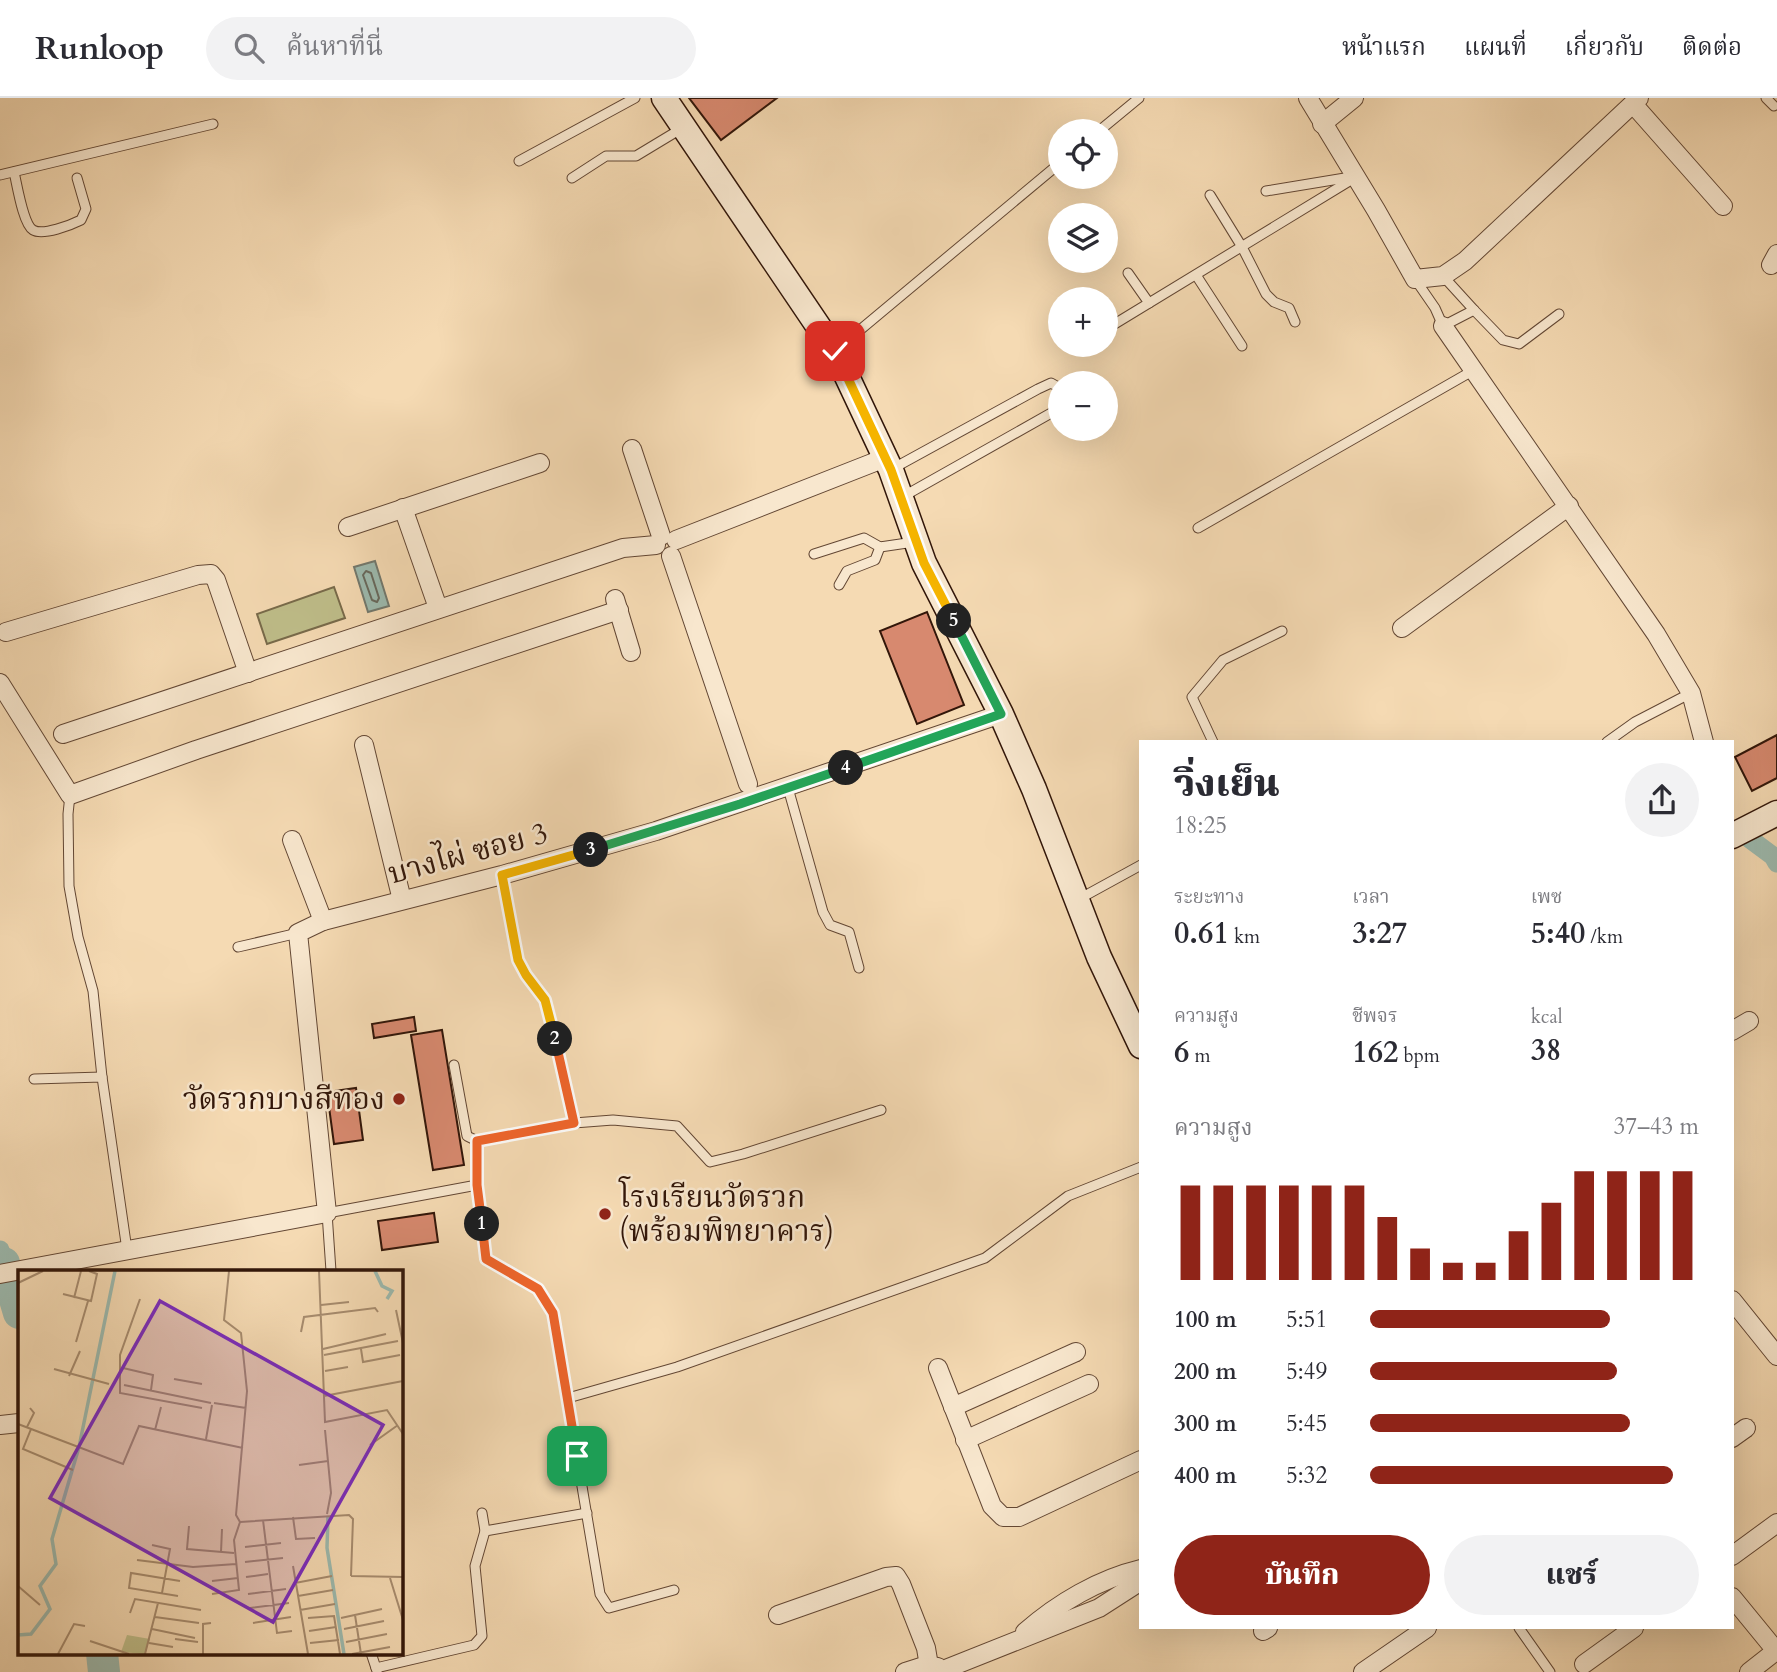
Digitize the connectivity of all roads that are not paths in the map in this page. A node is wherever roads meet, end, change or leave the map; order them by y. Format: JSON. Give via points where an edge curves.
{"nodes":[{"id":1,"x":635,"y":98,"type":"edge"},
{"id":2,"x":664,"y":98,"type":"edge"},
{"id":3,"x":1139,"y":98,"type":"edge"},
{"id":4,"x":1308,"y":98,"type":"edge"},
{"id":5,"x":1354,"y":98,"type":"edge"},
{"id":6,"x":1766,"y":98,"type":"edge"},
{"id":7,"x":1636,"y":101,"type":"edge"},
{"id":8,"x":1774,"y":106,"type":"dead end"},
{"id":9,"x":1114,"y":119,"type":"edge"},
{"id":10,"x":214,"y":124,"type":"dead end"},
{"id":11,"x":1322,"y":124,"type":"junction"},
{"id":12,"x":685,"y":127,"type":"junction"},
{"id":13,"x":519,"y":161,"type":"dead end"},
{"id":14,"x":14,"y":172,"type":"junction"},
{"id":15,"x":1048,"y":173,"type":"edge"},
{"id":16,"x":0,"y":175,"type":"edge"},
{"id":17,"x":1356,"y":177,"type":"junction"},
{"id":18,"x":77,"y":178,"type":"dead end"},
{"id":19,"x":572,"y":178,"type":"dead end"},
{"id":20,"x":1265,"y":191,"type":"dead end"},
{"id":21,"x":1210,"y":195,"type":"dead end"},
{"id":22,"x":1723,"y":206,"type":"dead end"},
{"id":23,"x":1242,"y":247,"type":"junction"},
{"id":24,"x":1128,"y":273,"type":"dead end"},
{"id":25,"x":1196,"y":275,"type":"junction"},
{"id":26,"x":1443,"y":276,"type":"junction"},
{"id":27,"x":1415,"y":279,"type":"junction"},
{"id":28,"x":1149,"y":303,"type":"junction"},
{"id":29,"x":1475,"y":310,"type":"junction"},
{"id":30,"x":1559,"y":314,"type":"dead end"},
{"id":31,"x":1118,"y":322,"type":"edge"},
{"id":32,"x":1295,"y":322,"type":"dead end"},
{"id":33,"x":1443,"y":326,"type":"junction"},
{"id":34,"x":1242,"y":346,"type":"dead end"},
{"id":35,"x":835,"y":351,"type":"junction"},
{"id":36,"x":1474,"y":370,"type":"junction"},
{"id":37,"x":1048,"y":384,"type":"edge"},
{"id":38,"x":1048,"y":415,"type":"edge"},
{"id":39,"x":632,"y":449,"type":"dead end"},
{"id":40,"x":540,"y":463,"type":"dead end"},
{"id":41,"x":888,"y":464,"type":"junction"},
{"id":42,"x":900,"y":498,"type":"junction"},
{"id":43,"x":1569,"y":506,"type":"junction"},
{"id":44,"x":403,"y":508,"type":"junction"},
{"id":45,"x":348,"y":527,"type":"dead end"},
{"id":46,"x":1199,"y":528,"type":"dead end"},
{"id":47,"x":916,"y":541,"type":"junction"},
{"id":48,"x":666,"y":544,"type":"junction"},
{"id":49,"x":880,"y":547,"type":"junction"},
{"id":50,"x":814,"y":554,"type":"dead end"},
{"id":51,"x":839,"y":585,"type":"dead end"},
{"id":52,"x":438,"y":608,"type":"junction"},
{"id":53,"x":1402,"y":628,"type":"dead end"},
{"id":54,"x":1282,"y":631,"type":"dead end"},
{"id":55,"x":6,"y":632,"type":"dead end"},
{"id":56,"x":631,"y":652,"type":"dead end"},
{"id":57,"x":248,"y":673,"type":"junction"},
{"id":58,"x":0,"y":683,"type":"edge"},
{"id":59,"x":1691,"y":693,"type":"junction"},
{"id":60,"x":1001,"y":714,"type":"junction"},
{"id":61,"x":63,"y":734,"type":"dead end"},
{"id":62,"x":1212,"y":740,"type":"edge"},
{"id":63,"x":1610,"y":740,"type":"edge"},
{"id":64,"x":1703,"y":740,"type":"edge"},
{"id":65,"x":364,"y":746,"type":"dead end"},
{"id":66,"x":748,"y":784,"type":"dead end"},
{"id":67,"x":788,"y":788,"type":"junction"},
{"id":68,"x":70,"y":795,"type":"junction"},
{"id":69,"x":1777,"y":813,"type":"edge"},
{"id":70,"x":1734,"y":831,"type":"edge"},
{"id":71,"x":292,"y":840,"type":"dead end"},
{"id":72,"x":1139,"y":866,"type":"edge"},
{"id":73,"x":502,"y":875,"type":"junction"},
{"id":74,"x":1077,"y":899,"type":"junction"},
{"id":75,"x":402,"y":900,"type":"junction"},
{"id":76,"x":323,"y":920,"type":"junction"},
{"id":77,"x":298,"y":933,"type":"junction"},
{"id":78,"x":238,"y":947,"type":"dead end"},
{"id":79,"x":859,"y":968,"type":"dead end"},
{"id":80,"x":1749,"y":1021,"type":"dead end"},
{"id":81,"x":1734,"y":1030,"type":"edge"},
{"id":82,"x":1139,"y":1042,"type":"edge"},
{"id":83,"x":454,"y":1065,"type":"dead end"},
{"id":84,"x":102,"y":1077,"type":"junction"},
{"id":85,"x":34,"y":1079,"type":"dead end"},
{"id":86,"x":881,"y":1110,"type":"dead end"},
{"id":87,"x":574,"y":1123,"type":"junction"},
{"id":88,"x":477,"y":1141,"type":"junction"},
{"id":89,"x":1139,"y":1168,"type":"edge"},
{"id":90,"x":477,"y":1185,"type":"junction"},
{"id":91,"x":327,"y":1213,"type":"junction"},
{"id":92,"x":127,"y":1250,"type":"junction"},
{"id":93,"x":64,"y":1266,"type":"edge"},
{"id":94,"x":21,"y":1270,"type":"edge"},
{"id":95,"x":331,"y":1270,"type":"edge"},
{"id":96,"x":18,"y":1271,"type":"edge"},
{"id":97,"x":0,"y":1274,"type":"edge"},
{"id":98,"x":1734,"y":1302,"type":"edge"},
{"id":99,"x":1076,"y":1352,"type":"dead end"},
{"id":100,"x":1777,"y":1356,"type":"edge"},
{"id":101,"x":938,"y":1368,"type":"dead end"},
{"id":102,"x":1089,"y":1384,"type":"dead end"},
{"id":103,"x":568,"y":1398,"type":"junction"},
{"id":104,"x":953,"y":1408,"type":"junction"},
{"id":105,"x":18,"y":1423,"type":"edge"},
{"id":106,"x":0,"y":1425,"type":"edge"},
{"id":107,"x":965,"y":1440,"type":"junction"},
{"id":108,"x":1139,"y":1461,"type":"edge"},
{"id":109,"x":482,"y":1513,"type":"dead end"},
{"id":110,"x":587,"y":1513,"type":"junction"},
{"id":111,"x":1777,"y":1523,"type":"edge"},
{"id":112,"x":485,"y":1531,"type":"junction"},
{"id":113,"x":1734,"y":1555,"type":"edge"},
{"id":114,"x":1139,"y":1570,"type":"edge"},
{"id":115,"x":1139,"y":1582,"type":"edge"},
{"id":116,"x":674,"y":1590,"type":"dead end"},
{"id":117,"x":1734,"y":1599,"type":"edge"},
{"id":118,"x":778,"y":1615,"type":"dead end"},
{"id":119,"x":1426,"y":1629,"type":"edge"},
{"id":120,"x":1521,"y":1629,"type":"edge"},
{"id":121,"x":1633,"y":1629,"type":"edge"},
{"id":122,"x":1015,"y":1642,"type":"junction"},
{"id":123,"x":1777,"y":1651,"type":"edge"},
{"id":124,"x":1584,"y":1664,"type":"dead end"},
{"id":125,"x":937,"y":1669,"type":"edge"},
{"id":126,"x":377,"y":1670,"type":"edge"},
{"id":127,"x":905,"y":1672,"type":"edge"},
{"id":128,"x":1363,"y":1672,"type":"edge"},
{"id":129,"x":1550,"y":1672,"type":"edge"},
{"id":130,"x":1749,"y":1672,"type":"edge"}],
"edges":[{"from":1,"to":13,"type":"lane"},
{"from":2,"to":12,"type":"street"},
{"from":3,"to":9,"type":"lane"},
{"from":4,"to":11,"type":"street"},
{"from":5,"to":11,"type":"street"},
{"from":6,"to":8,"type":"lane"},
{"from":7,"to":22,"type":"street"},
{"from":7,"to":26,"type":"street","via":[[1465,261]]},
{"from":10,"to":14,"type":"lane"},
{"from":11,"to":17,"type":"street"},
{"from":12,"to":19,"type":"lane","via":[[636,156],[606,156]]},
{"from":12,"to":35,"type":"street"},
{"from":14,"to":16,"type":"lane"},
{"from":14,"to":18,"type":"lane","via":[[26,218],[36,231],[81,220],[86,209]]},
{"from":15,"to":35,"type":"lane"},
{"from":17,"to":20,"type":"lane"},
{"from":17,"to":23,"type":"lane"},
{"from":17,"to":27,"type":"street"},
{"from":21,"to":23,"type":"lane"},
{"from":23,"to":25,"type":"lane"},
{"from":23,"to":32,"type":"lane","via":[[1266,294],[1289,309]]},
{"from":24,"to":28,"type":"lane"},
{"from":25,"to":28,"type":"lane"},
{"from":25,"to":34,"type":"lane"},
{"from":26,"to":27,"type":"street"},
{"from":26,"to":29,"type":"lane"},
{"from":27,"to":33,"type":"lane"},
{"from":28,"to":31,"type":"lane"},
{"from":29,"to":30,"type":"lane","via":[[1503,340],[1519,344]]},
{"from":29,"to":33,"type":"lane"},
{"from":33,"to":36,"type":"street"},
{"from":35,"to":41,"type":"street"},
{"from":36,"to":43,"type":"street"},
{"from":36,"to":46,"type":"lane"},
{"from":37,"to":41,"type":"lane"},
{"from":38,"to":42,"type":"lane"},
{"from":39,"to":48,"type":"street"},
{"from":40,"to":44,"type":"street"},
{"from":41,"to":42,"type":"street"},
{"from":41,"to":48,"type":"street"},
{"from":42,"to":47,"type":"street"},
{"from":43,"to":53,"type":"street"},
{"from":43,"to":59,"type":"street"},
{"from":44,"to":45,"type":"street"},
{"from":44,"to":52,"type":"street"},
{"from":47,"to":49,"type":"lane"},
{"from":47,"to":60,"type":"street"},
{"from":48,"to":52,"type":"street","via":[[623,548]]},
{"from":48,"to":66,"type":"street"},
{"from":49,"to":50,"type":"lane","via":[[864,538]]},
{"from":49,"to":51,"type":"lane","via":[[875,560],[847,571]]},
{"from":52,"to":57,"type":"street"},
{"from":54,"to":62,"type":"lane","via":[[1223,660],[1192,697]]},
{"from":55,"to":57,"type":"street","via":[[211,574]]},
{"from":56,"to":68,"type":"street","via":[[617,605]]},
{"from":57,"to":61,"type":"street"},
{"from":58,"to":68,"type":"street"},
{"from":59,"to":63,"type":"lane"},
{"from":59,"to":64,"type":"street"},
{"from":60,"to":67,"type":"street","name":"บางไผ่ ซอย 3"},
{"from":60,"to":74,"type":"street"},
{"from":65,"to":75,"type":"street"},
{"from":67,"to":73,"type":"street","name":"บางไผ่ ซอย 3"},
{"from":67,"to":79,"type":"lane","via":[[823,912],[830,925],[849,932]]},
{"from":68,"to":84,"type":"lane","via":[[69,886],[93,991]]},
{"from":69,"to":70,"type":"street"},
{"from":71,"to":76,"type":"street"},
{"from":72,"to":74,"type":"lane"},
{"from":73,"to":75,"type":"street","name":"บางไผ่ ซอย 3"},
{"from":73,"to":87,"type":"lane","via":[[518,960],[545,1000]]},
{"from":74,"to":82,"type":"street"},
{"from":75,"to":76,"type":"street","name":"บางไผ่ ซอย 3"},
{"from":76,"to":77,"type":"street","name":"บางไผ่ ซอย 3"},
{"from":77,"to":78,"type":"lane"},
{"from":77,"to":91,"type":"street"},
{"from":80,"to":81,"type":"street"},
{"from":83,"to":88,"type":"lane","via":[[467,1136]]},
{"from":84,"to":85,"type":"lane"},
{"from":84,"to":92,"type":"lane"},
{"from":86,"to":87,"type":"lane","via":[[710,1162],[677,1126],[613,1119]]},
{"from":87,"to":88,"type":"lane"},
{"from":88,"to":90,"type":"lane"},
{"from":89,"to":103,"type":"lane","via":[[1068,1196],[985,1258],[677,1367]]},
{"from":90,"to":91,"type":"lane"},
{"from":90,"to":103,"type":"lane","via":[[486,1259],[538,1289],[553,1313]]},
{"from":91,"to":92,"type":"street"},
{"from":91,"to":95,"type":"lane"},
{"from":92,"to":93,"type":"street"},
{"from":93,"to":94,"type":"street"},
{"from":96,"to":97,"type":"street"},
{"from":98,"to":100,"type":"street"},
{"from":99,"to":104,"type":"street"},
{"from":101,"to":104,"type":"street"},
{"from":102,"to":107,"type":"street"},
{"from":103,"to":110,"type":"lane"},
{"from":104,"to":107,"type":"street"},
{"from":105,"to":106,"type":"street"},
{"from":107,"to":108,"type":"street","via":[[992,1506],[1003,1517],[1019,1517]]},
{"from":109,"to":112,"type":"lane"},
{"from":110,"to":112,"type":"lane"},
{"from":110,"to":116,"type":"lane","via":[[600,1594],[609,1608]]},
{"from":111,"to":113,"type":"street"},
{"from":112,"to":126,"type":"lane","via":[[475,1566],[482,1636],[474,1646]]},
{"from":114,"to":122,"type":"street","via":[[1113,1576],[1043,1616]]},
{"from":115,"to":122,"type":"street","via":[[1099,1608]]},
{"from":117,"to":123,"type":"street"},
{"from":118,"to":125,"type":"street","via":[[896,1576]]},
{"from":119,"to":128,"type":"street"},
{"from":120,"to":129,"type":"lane"},
{"from":121,"to":124,"type":"street"},
{"from":122,"to":125,"type":"street"},
{"from":123,"to":130,"type":"street"},
{"from":125,"to":127,"type":"street"}]}
